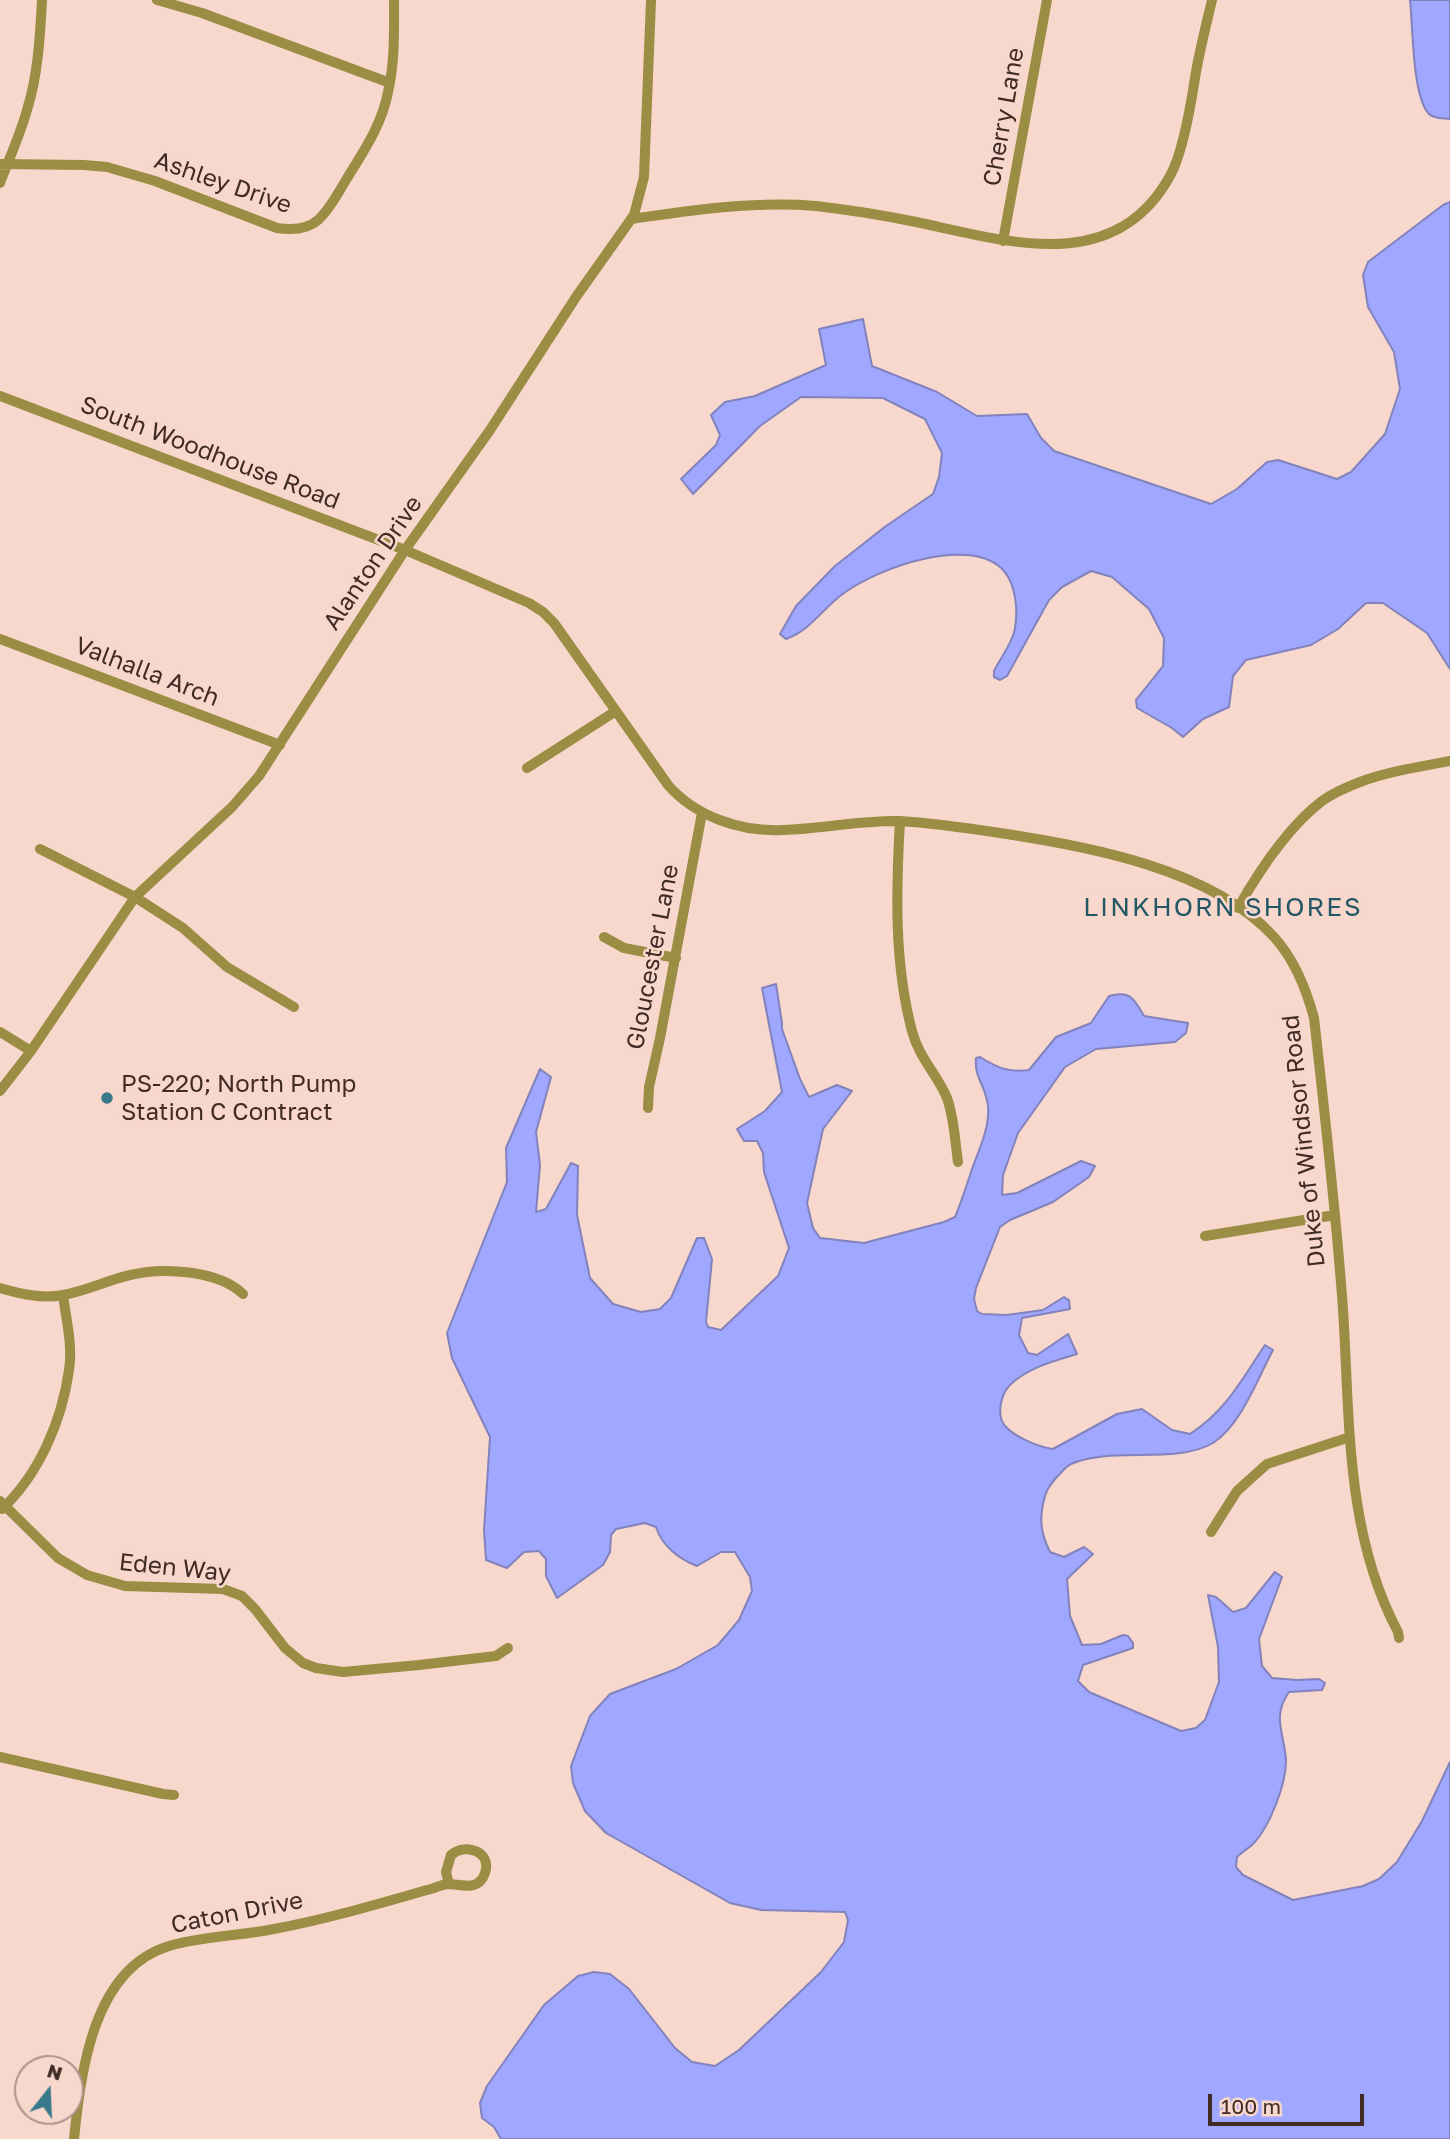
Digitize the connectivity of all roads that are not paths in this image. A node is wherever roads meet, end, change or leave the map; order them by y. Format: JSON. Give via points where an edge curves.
{"nodes":[{"id":1,"x":42,"y":0,"type":"edge"},
{"id":2,"x":156,"y":0,"type":"edge"},
{"id":3,"x":206,"y":0,"type":"edge"},
{"id":4,"x":394,"y":0,"type":"edge"},
{"id":5,"x":651,"y":0,"type":"edge"},
{"id":6,"x":1047,"y":0,"type":"edge"},
{"id":7,"x":1212,"y":0,"type":"edge"},
{"id":8,"x":202,"y":13,"type":"junction"},
{"id":9,"x":390,"y":83,"type":"junction"},
{"id":10,"x":4,"y":164,"type":"edge"},
{"id":11,"x":0,"y":183,"type":"edge"},
{"id":12,"x":631,"y":219,"type":"junction"},
{"id":13,"x":1003,"y":241,"type":"junction"},
{"id":14,"x":0,"y":396,"type":"edge"},
{"id":15,"x":405,"y":550,"type":"junction"},
{"id":16,"x":0,"y":639,"type":"edge"},
{"id":17,"x":616,"y":712,"type":"junction"},
{"id":18,"x":280,"y":745,"type":"junction"},
{"id":19,"x":1450,"y":761,"type":"edge"},
{"id":20,"x":527,"y":768,"type":"dead end"},
{"id":21,"x":702,"y":813,"type":"junction"},
{"id":22,"x":900,"y":821,"type":"junction"},
{"id":23,"x":40,"y":849,"type":"dead end"},
{"id":24,"x":135,"y":897,"type":"junction"},
{"id":25,"x":1238,"y":908,"type":"junction"},
{"id":26,"x":604,"y":937,"type":"dead end"},
{"id":27,"x":676,"y":958,"type":"junction"},
{"id":28,"x":294,"y":1007,"type":"dead end"},
{"id":29,"x":0,"y":1032,"type":"edge"},
{"id":30,"x":31,"y":1051,"type":"junction"},
{"id":31,"x":0,"y":1091,"type":"edge"},
{"id":32,"x":648,"y":1108,"type":"dead end"},
{"id":33,"x":958,"y":1162,"type":"dead end"},
{"id":34,"x":1335,"y":1215,"type":"junction"},
{"id":35,"x":1205,"y":1236,"type":"dead end"},
{"id":36,"x":0,"y":1288,"type":"edge"},
{"id":37,"x":243,"y":1294,"type":"dead end"},
{"id":38,"x":63,"y":1295,"type":"junction"},
{"id":39,"x":1350,"y":1437,"type":"junction"},
{"id":40,"x":2,"y":1506,"type":"edge"},
{"id":41,"x":1211,"y":1532,"type":"dead end"},
{"id":42,"x":1399,"y":1639,"type":"dead end"},
{"id":43,"x":508,"y":1648,"type":"dead end"},
{"id":44,"x":0,"y":1757,"type":"edge"},
{"id":45,"x":174,"y":1794,"type":"dead end"},
{"id":46,"x":449,"y":1884,"type":"junction"},
{"id":47,"x":74,"y":2139,"type":"edge"}],
"edges":[{"from":1,"to":10,"type":"street","via":[[32,91]]},
{"from":2,"to":8,"type":"street"},
{"from":3,"to":8,"type":"street"},
{"from":4,"to":9,"type":"street","name":"Ashley Drive"},
{"from":5,"to":12,"type":"street","name":"Alanton Drive","via":[[644,177]]},
{"from":6,"to":13,"type":"street","name":"Cherry Lane"},
{"from":7,"to":13,"type":"street","via":[[1173,169],[1152,201],[1123,226],[1087,240]]},
{"from":8,"to":9,"type":"street"},
{"from":9,"to":10,"type":"street","name":"Ashley Drive","via":[[374,133],[331,204],[317,220],[297,229],[277,228],[107,167]]},
{"from":10,"to":11,"type":"street"},
{"from":12,"to":13,"type":"street","via":[[775,204],[859,212]]},
{"from":12,"to":15,"type":"street","name":"Alanton Drive"},
{"from":14,"to":15,"type":"street","name":"South Woodhouse Road"},
{"from":15,"to":17,"type":"street","name":"Duke of Windsor Road","via":[[543,611]]},
{"from":15,"to":18,"type":"street","name":"Alanton Drive"},
{"from":16,"to":18,"type":"street","name":"Valhalla Arch"},
{"from":17,"to":20,"type":"street"},
{"from":17,"to":21,"type":"street","name":"Duke of Windsor Road","via":[[668,785]]},
{"from":18,"to":24,"type":"street","name":"Alanton Drive","via":[[232,807]]},
{"from":19,"to":25,"type":"street","via":[[1376,777],[1323,801],[1266,863]]},
{"from":21,"to":22,"type":"street","name":"Duke of Windsor Road","via":[[770,830]]},
{"from":21,"to":27,"type":"street","name":"Gloucester Lane"},
{"from":22,"to":25,"type":"street","name":"Duke of Windsor Road","via":[[1027,837],[1116,856],[1199,886]]},
{"from":22,"to":33,"type":"street","via":[[896,894],[904,997],[916,1044],[950,1107]]},
{"from":23,"to":24,"type":"street"},
{"from":24,"to":28,"type":"street","via":[[183,928],[229,968]]},
{"from":24,"to":30,"type":"street","name":"Alanton Drive"},
{"from":25,"to":34,"type":"street","name":"Duke of Windsor Road","via":[[1274,937],[1303,982],[1310,1002]]},
{"from":26,"to":27,"type":"street","via":[[624,948]]},
{"from":27,"to":32,"type":"street","name":"Gloucester Lane"},
{"from":29,"to":30,"type":"street"},
{"from":30,"to":31,"type":"street","name":"Alanton Drive"},
{"from":34,"to":35,"type":"street"},
{"from":34,"to":39,"type":"street","name":"Duke of Windsor Road"},
{"from":36,"to":38,"type":"street","via":[[43,1297]]},
{"from":37,"to":38,"type":"street","via":[[219,1279],[154,1271]]},
{"from":38,"to":40,"type":"street","via":[[70,1369],[59,1410],[46,1451]]},
{"from":39,"to":41,"type":"street","via":[[1267,1464],[1237,1491]]},
{"from":39,"to":42,"type":"street","name":"Duke of Windsor Road","via":[[1369,1558]]},
{"from":40,"to":43,"type":"street","name":"Eden Way","via":[[58,1558],[87,1575],[125,1586],[223,1589],[242,1596],[285,1648],[316,1668],[343,1672],[419,1665],[496,1656]]},
{"from":44,"to":45,"type":"street"},
{"from":46,"to":46,"type":"street","name":"Caton Drive","via":[[447,1863],[456,1850],[476,1851],[486,1871],[481,1880],[470,1886]]},
{"from":46,"to":47,"type":"street","name":"Caton Drive","via":[[274,1930],[185,1942],[142,1959],[118,1982],[99,2018],[82,2075]]}]}
